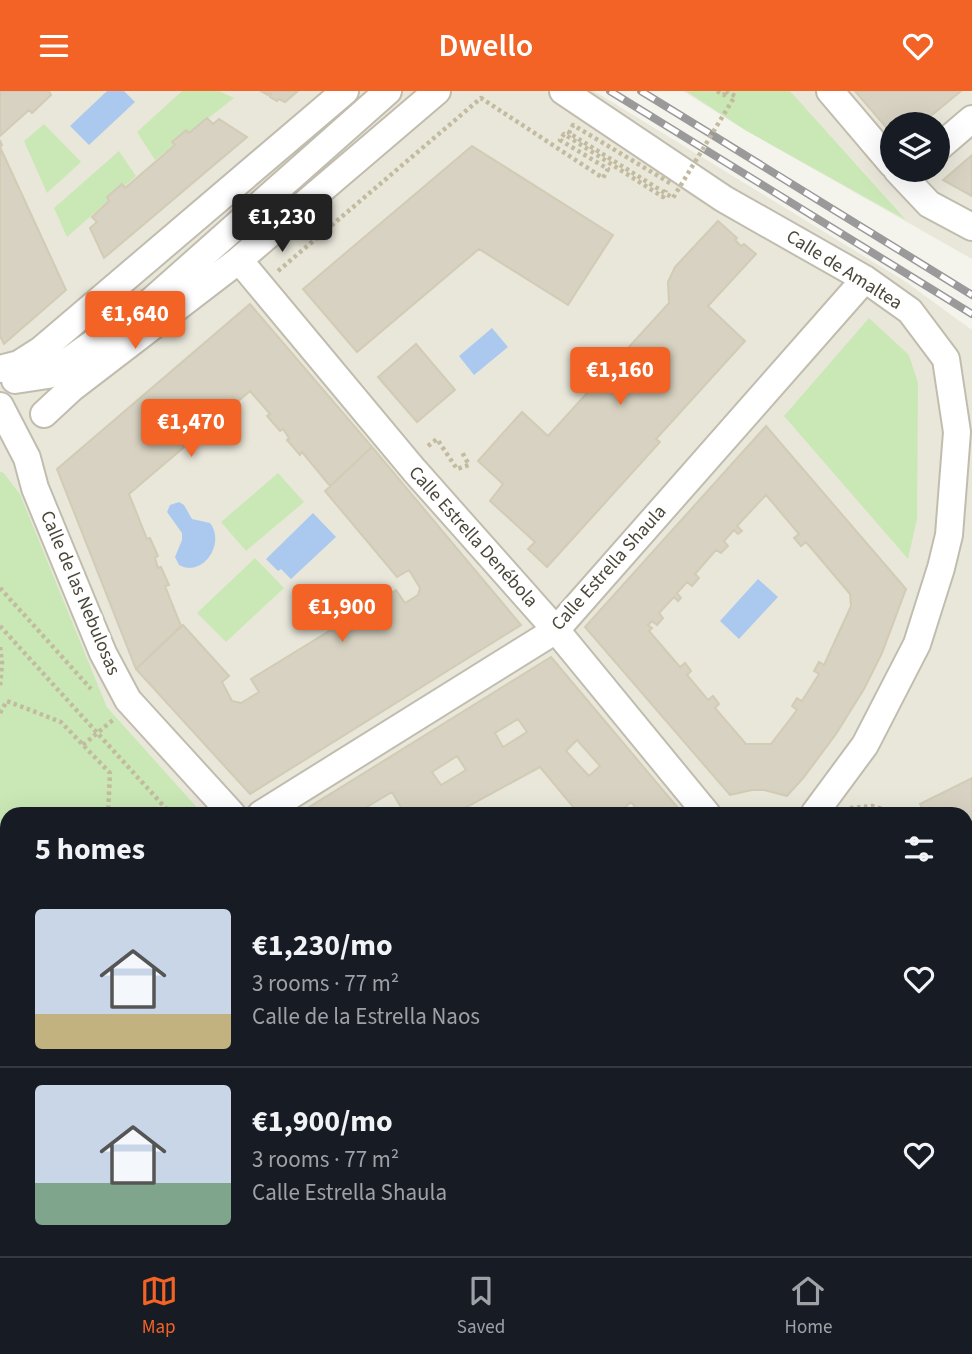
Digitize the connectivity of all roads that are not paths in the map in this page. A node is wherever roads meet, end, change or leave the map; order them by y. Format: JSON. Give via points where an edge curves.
{"nodes":[{"id":1,"x":345,"y":91,"type":"edge"},
{"id":2,"x":388,"y":91,"type":"edge"},
{"id":3,"x":437,"y":91,"type":"edge"},
{"id":4,"x":563,"y":91,"type":"edge"},
{"id":5,"x":830,"y":91,"type":"edge"},
{"id":6,"x":972,"y":119,"type":"edge"},
{"id":7,"x":950,"y":138,"type":"edge"},
{"id":8,"x":880,"y":146,"type":"edge"},
{"id":9,"x":912,"y":182,"type":"edge"},
{"id":10,"x":972,"y":227,"type":"edge"},
{"id":11,"x":239,"y":260,"type":"junction"},
{"id":12,"x":865,"y":279,"type":"junction"},
{"id":13,"x":140,"y":311,"type":"junction"},
{"id":14,"x":92,"y":373,"type":"junction"},
{"id":15,"x":5,"y":376,"type":"edge"},
{"id":16,"x":0,"y":406,"type":"edge"},
{"id":17,"x":44,"y":414,"type":"junction"},
{"id":18,"x":0,"y":453,"type":"edge"},
{"id":19,"x":27,"y":458,"type":"junction"},
{"id":20,"x":556,"y":630,"type":"junction"},
{"id":21,"x":226,"y":807,"type":"edge"},
{"id":22,"x":272,"y":807,"type":"edge"},
{"id":23,"x":701,"y":807,"type":"edge"},
{"id":24,"x":819,"y":807,"type":"edge"}],
"edges":[{"from":1,"to":15,"type":"street"},
{"from":2,"to":13,"type":"street"},
{"from":3,"to":11,"type":"street"},
{"from":4,"to":12,"type":"street","name":"Calle de Amaltea","via":[[724,199]]},
{"from":5,"to":8,"type":"street"},
{"from":6,"to":7,"type":"street"},
{"from":9,"to":10,"type":"street","via":[[929,204]]},
{"from":11,"to":14,"type":"street"},
{"from":11,"to":20,"type":"street","name":"Calle Estrella Denébola","via":[[414,470]]},
{"from":12,"to":20,"type":"street","name":"Calle Estrella Shaula"},
{"from":12,"to":24,"type":"street","name":"Calle de Amaltea","via":[[910,311],[946,359],[957,432],[949,535],[918,644],[865,745]]},
{"from":13,"to":14,"type":"street","via":[[94,362]]},
{"from":13,"to":15,"type":"street","via":[[48,375]]},
{"from":14,"to":17,"type":"street"},
{"from":15,"to":17,"type":"street","via":[[34,390]]},
{"from":16,"to":19,"type":"street","name":"Calle de las Nebulosas"},
{"from":17,"to":19,"type":"street"},
{"from":18,"to":19,"type":"street"},
{"from":19,"to":21,"type":"street","name":"Calle de las Nebulosas","via":[[103,653],[131,704]]},
{"from":20,"to":22,"type":"street","name":"Calle Estrella Shaula"},
{"from":20,"to":23,"type":"street","name":"Calle Estrella Denébola"}]}
